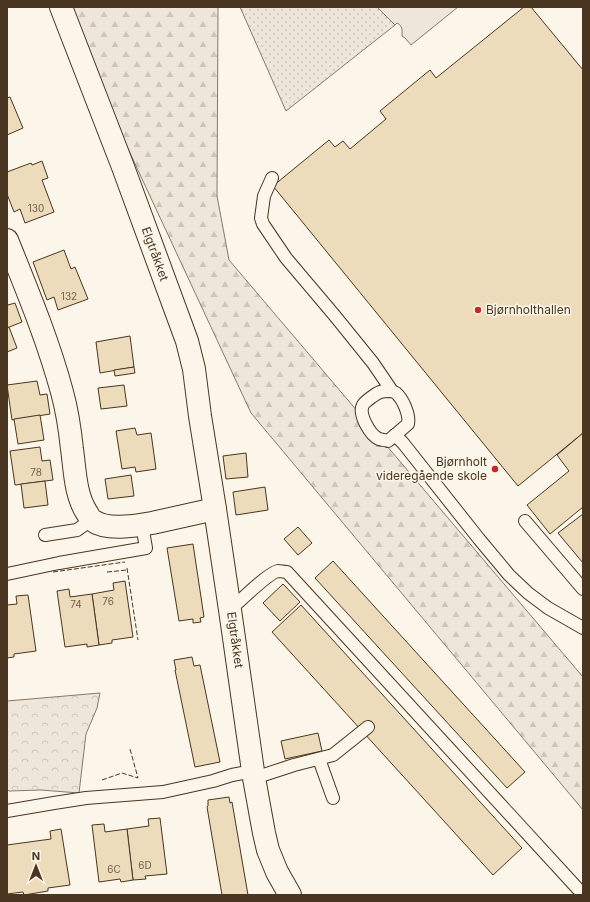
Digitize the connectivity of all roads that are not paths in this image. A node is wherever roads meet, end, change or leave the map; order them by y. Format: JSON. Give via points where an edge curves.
{"nodes":[{"id":1,"x":61,"y":7,"type":"edge"},
{"id":2,"x":272,"y":178,"type":"dead end"},
{"id":3,"x":7,"y":240,"type":"edge"},
{"id":4,"x":392,"y":391,"type":"junction"},
{"id":5,"x":395,"y":435,"type":"junction"},
{"id":6,"x":215,"y":509,"type":"junction"},
{"id":7,"x":91,"y":520,"type":"junction"},
{"id":8,"x":525,"y":521,"type":"dead end"},
{"id":9,"x":142,"y":525,"type":"junction"},
{"id":10,"x":45,"y":535,"type":"dead end"},
{"id":11,"x":7,"y":574,"type":"edge"},
{"id":12,"x":583,"y":589,"type":"edge"},
{"id":13,"x":230,"y":610,"type":"junction"},
{"id":14,"x":583,"y":628,"type":"edge"},
{"id":15,"x":368,"y":726,"type":"dead end"},
{"id":16,"x":319,"y":759,"type":"junction"},
{"id":17,"x":254,"y":774,"type":"junction"},
{"id":18,"x":333,"y":798,"type":"dead end"},
{"id":19,"x":7,"y":811,"type":"edge"},
{"id":20,"x":578,"y":889,"type":"dead end"},
{"id":21,"x":290,"y":895,"type":"edge"}],
"edges":[{"from":1,"to":6,"type":"street","name":"Elgtråkket","via":[[187,341],[194,370]]},
{"from":2,"to":4,"type":"lane","via":[[264,196],[261,218],[263,224],[286,258],[373,363]]},
{"from":3,"to":7,"type":"street","via":[[37,315],[62,391],[78,494]]},
{"from":4,"to":5,"type":"lane","via":[[403,403],[409,421]]},
{"from":4,"to":5,"type":"lane","via":[[380,392],[363,403],[361,414],[368,430],[379,439],[388,441]]},
{"from":5,"to":14,"type":"lane","via":[[509,575],[548,608]]},
{"from":6,"to":9,"type":"street"},
{"from":6,"to":13,"type":"street","name":"Elgtråkket"},
{"from":7,"to":9,"type":"street","via":[[113,527]]},
{"from":7,"to":10,"type":"lane","via":[[77,530]]},
{"from":8,"to":12,"type":"lane"},
{"from":9,"to":11,"type":"lane","via":[[146,548],[59,562]]},
{"from":13,"to":17,"type":"street","name":"Elgtråkket"},
{"from":13,"to":20,"type":"lane","via":[[272,574],[278,571],[287,572]]},
{"from":15,"to":16,"type":"lane","via":[[333,755]]},
{"from":16,"to":17,"type":"lane"},
{"from":16,"to":18,"type":"lane"},
{"from":17,"to":19,"type":"lane","via":[[232,775],[213,782],[163,792],[86,798]]},
{"from":17,"to":21,"type":"street","name":"Elgtråkket","via":[[268,850]]}]}
